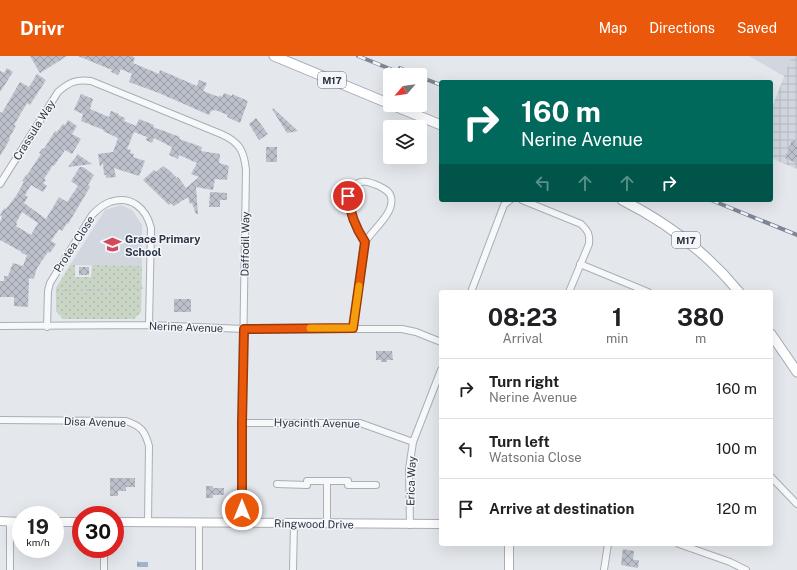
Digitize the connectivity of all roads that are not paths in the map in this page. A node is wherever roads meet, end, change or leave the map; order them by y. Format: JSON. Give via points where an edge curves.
{"nodes":[{"id":1,"x":274,"y":56,"type":"edge"},
{"id":2,"x":73,"y":82,"type":"joint"},
{"id":3,"x":383,"y":102,"type":"edge"},
{"id":4,"x":408,"y":112,"type":"edge"},
{"id":5,"x":439,"y":124,"type":"edge"},
{"id":6,"x":0,"y":184,"type":"edge"},
{"id":7,"x":508,"y":202,"type":"edge"},
{"id":8,"x":527,"y":202,"type":"edge"},
{"id":9,"x":626,"y":202,"type":"edge"},
{"id":10,"x":365,"y":242,"type":"junction"},
{"id":11,"x":580,"y":264,"type":"junction"},
{"id":12,"x":472,"y":290,"type":"edge"},
{"id":13,"x":570,"y":290,"type":"edge"},
{"id":14,"x":643,"y":290,"type":"edge"},
{"id":15,"x":737,"y":290,"type":"edge"},
{"id":16,"x":149,"y":325,"type":"junction"},
{"id":17,"x":0,"y":326,"type":"edge"},
{"id":18,"x":47,"y":327,"type":"junction"},
{"id":19,"x":353,"y":328,"type":"junction"},
{"id":20,"x":244,"y":329,"type":"junction"},
{"id":21,"x":773,"y":337,"type":"edge"},
{"id":22,"x":439,"y":341,"type":"edge"},
{"id":23,"x":797,"y":372,"type":"edge"},
{"id":24,"x":439,"y":375,"type":"edge"},
{"id":25,"x":0,"y":420,"type":"edge"},
{"id":26,"x":242,"y":423,"type":"junction"},
{"id":27,"x":413,"y":442,"type":"junction"},
{"id":28,"x":773,"y":479,"type":"edge"},
{"id":29,"x":327,"y":481,"type":"junction"},
{"id":30,"x":278,"y":484,"type":"dead end"},
{"id":31,"x":376,"y":486,"type":"dead end"},
{"id":32,"x":797,"y":504,"type":"edge"},
{"id":33,"x":0,"y":521,"type":"edge"},
{"id":34,"x":10,"y":522,"type":"joint"},
{"id":35,"x":124,"y":522,"type":"edge"},
{"id":36,"x":148,"y":522,"type":"junction"},
{"id":37,"x":199,"y":523,"type":"junction"},
{"id":38,"x":242,"y":523,"type":"junction"},
{"id":39,"x":294,"y":523,"type":"junction"},
{"id":40,"x":327,"y":524,"type":"junction"},
{"id":41,"x":410,"y":524,"type":"junction"},
{"id":42,"x":439,"y":524,"type":"edge"},
{"id":43,"x":509,"y":546,"type":"edge"},
{"id":44,"x":608,"y":546,"type":"edge"},
{"id":45,"x":685,"y":546,"type":"edge"},
{"id":46,"x":104,"y":558,"type":"edge"},
{"id":47,"x":10,"y":570,"type":"edge"},
{"id":48,"x":104,"y":570,"type":"edge"},
{"id":49,"x":199,"y":570,"type":"edge"},
{"id":50,"x":293,"y":570,"type":"edge"},
{"id":51,"x":509,"y":570,"type":"edge"},
{"id":52,"x":604,"y":570,"type":"edge"},
{"id":53,"x":746,"y":570,"type":"edge"}],
"edges":[{"from":1,"to":3,"type":"main road","number":"M17"},
{"from":2,"to":6,"type":"street","name":"Crassula Way","via":[[58,92]]},
{"from":2,"to":20,"type":"street","name":"Daffodil Way","via":[[81,79],[91,81],[233,139],[239,147],[245,158],[246,170]]},
{"from":4,"to":5,"type":"main road","number":"M17"},
{"from":7,"to":12,"type":"street","via":[[504,205]]},
{"from":8,"to":11,"type":"street","via":[[581,224],[588,231],[589,244]]},
{"from":9,"to":15,"type":"main road","number":"M17","via":[[681,236],[721,270]]},
{"from":10,"to":10,"type":"street","via":[[353,221],[348,196],[353,185],[363,181],[388,190],[392,199],[388,213]]},
{"from":10,"to":19,"type":"street"},
{"from":11,"to":13,"type":"street"},
{"from":11,"to":14,"type":"street"},
{"from":16,"to":18,"type":"street","name":"Nerine Avenue"},
{"from":16,"to":18,"type":"street","name":"Protea Close","via":[[148,218],[137,205],[128,200],[119,200],[100,207],[92,215],[53,277],[48,291]]},
{"from":16,"to":20,"type":"street","name":"Nerine Avenue"},
{"from":17,"to":18,"type":"street","name":"Nerine Avenue"},
{"from":19,"to":20,"type":"street","name":"Nerine Avenue"},
{"from":19,"to":22,"type":"street","name":"Nerine Avenue","via":[[409,330]]},
{"from":20,"to":26,"type":"street","name":"Daffodil Way"},
{"from":21,"to":23,"type":"main road"},
{"from":24,"to":27,"type":"street","name":"Erica Way"},
{"from":25,"to":36,"type":"street","name":"Disa Avenue","via":[[126,421],[142,429],[149,446]]},
{"from":26,"to":27,"type":"street","name":"Hyacinth Avenue","via":[[360,423]]},
{"from":26,"to":38,"type":"street","name":"Daffodil Way"},
{"from":27,"to":41,"type":"street","name":"Erica Way","via":[[409,468]]},
{"from":28,"to":32,"type":"street"},
{"from":29,"to":30,"type":"street","via":[[307,481],[307,485]]},
{"from":29,"to":31,"type":"street","via":[[348,481],[348,485]]},
{"from":29,"to":40,"type":"street"},
{"from":33,"to":34,"type":"street"},
{"from":34,"to":47,"type":"street"},
{"from":35,"to":36,"type":"street","name":"Ringwood Drive"},
{"from":36,"to":37,"type":"street","name":"Ringwood Drive"},
{"from":37,"to":38,"type":"street","name":"Ringwood Drive"},
{"from":37,"to":49,"type":"street"},
{"from":38,"to":39,"type":"street","name":"Ringwood Drive"},
{"from":39,"to":40,"type":"street","name":"Ringwood Drive"},
{"from":39,"to":50,"type":"street"},
{"from":40,"to":41,"type":"street","name":"Ringwood Drive"},
{"from":41,"to":42,"type":"street","name":"Ringwood Drive"},
{"from":43,"to":51,"type":"street"},
{"from":44,"to":52,"type":"street"},
{"from":45,"to":53,"type":"street"},
{"from":46,"to":48,"type":"street"}]}
